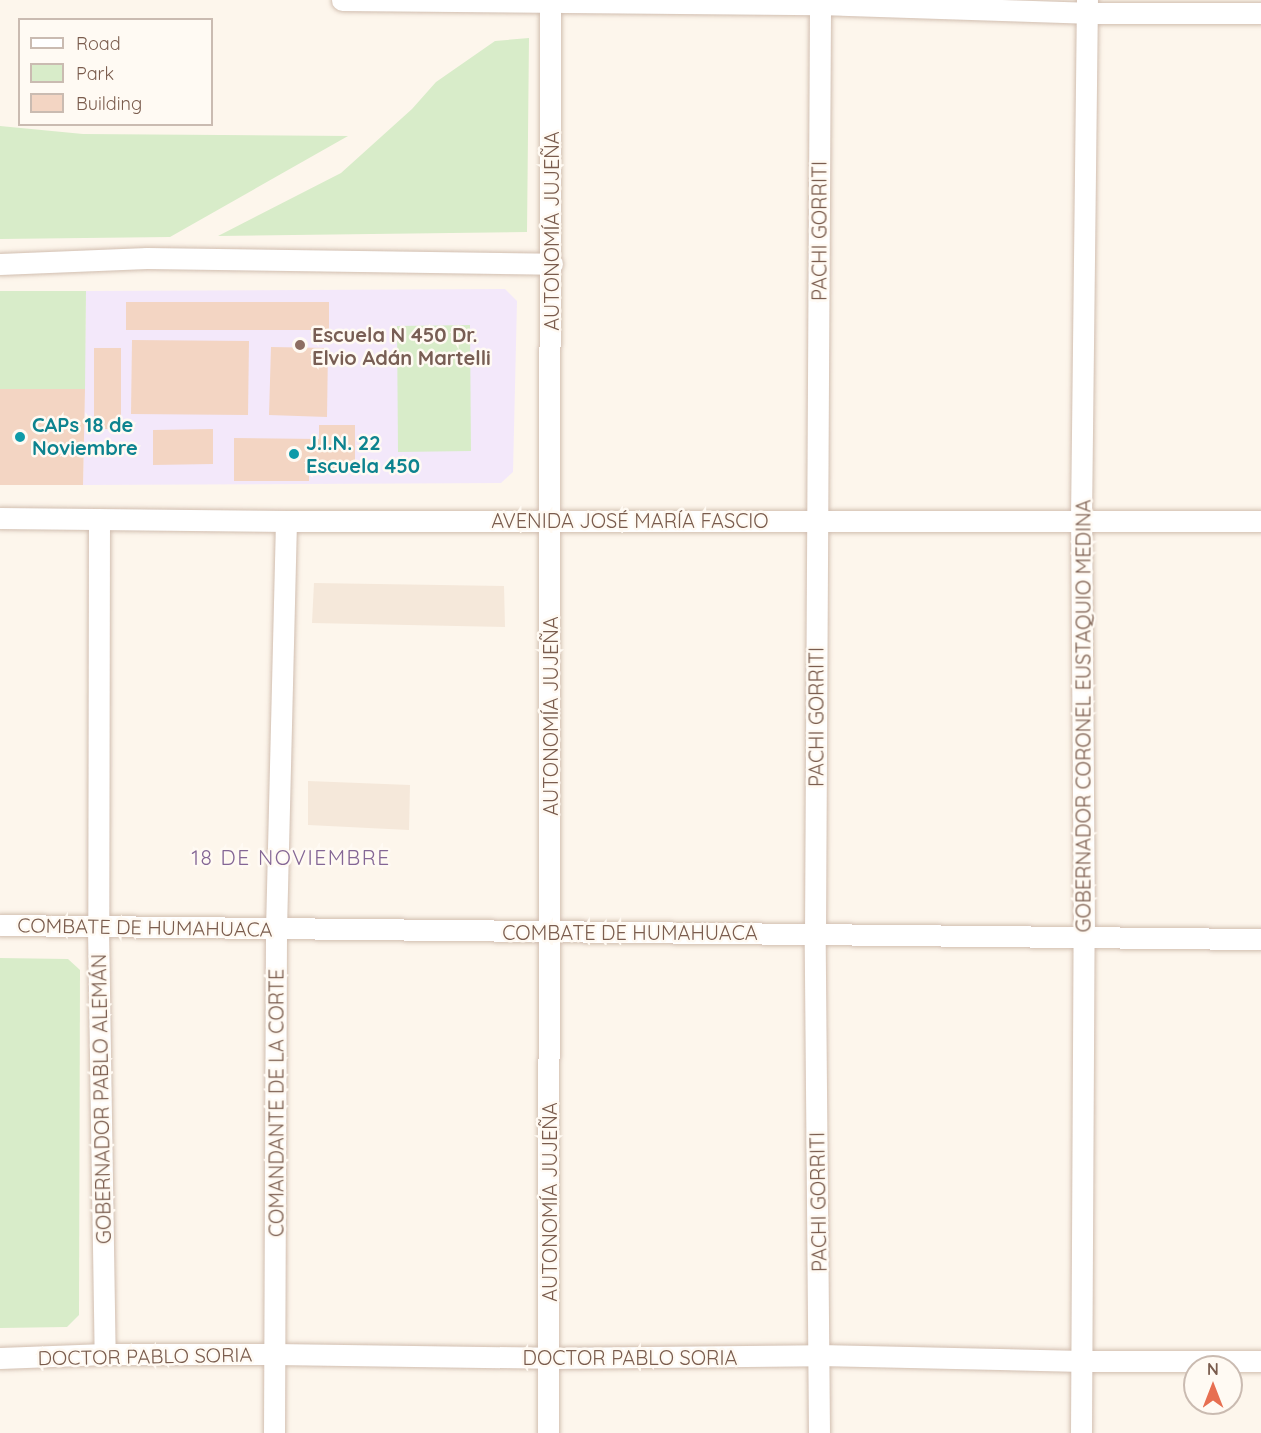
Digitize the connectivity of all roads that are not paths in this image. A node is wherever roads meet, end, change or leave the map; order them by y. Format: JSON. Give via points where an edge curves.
{"nodes":[{"id":1,"x":342,"y":0,"type":"edge"},
{"id":2,"x":550,"y":2,"type":"edge"},
{"id":3,"x":820,"y":2,"type":"edge"},
{"id":4,"x":1087,"y":6,"type":"edge"},
{"id":5,"x":1261,"y":13,"type":"edge"},
{"id":6,"x":0,"y":264,"type":"edge"},
{"id":7,"x":552,"y":264,"type":"junction"},
{"id":8,"x":0,"y":518,"type":"edge"},
{"id":9,"x":99,"y":519,"type":"junction"},
{"id":10,"x":550,"y":519,"type":"junction"},
{"id":11,"x":1081,"y":519,"type":"junction"},
{"id":12,"x":286,"y":521,"type":"junction"},
{"id":13,"x":818,"y":521,"type":"junction"},
{"id":14,"x":1261,"y":521,"type":"edge"},
{"id":15,"x":0,"y":925,"type":"edge"},
{"id":16,"x":98,"y":928,"type":"junction"},
{"id":17,"x":276,"y":930,"type":"junction"},
{"id":18,"x":549,"y":931,"type":"junction"},
{"id":19,"x":815,"y":934,"type":"junction"},
{"id":20,"x":1084,"y":935,"type":"junction"},
{"id":21,"x":1261,"y":939,"type":"edge"},
{"id":22,"x":105,"y":1354,"type":"junction"},
{"id":23,"x":275,"y":1354,"type":"junction"},
{"id":24,"x":819,"y":1355,"type":"junction"},
{"id":25,"x":0,"y":1358,"type":"edge"},
{"id":26,"x":549,"y":1358,"type":"junction"},
{"id":27,"x":1261,"y":1360,"type":"edge"},
{"id":28,"x":1082,"y":1362,"type":"junction"},
{"id":29,"x":274,"y":1433,"type":"edge"},
{"id":30,"x":548,"y":1433,"type":"edge"},
{"id":31,"x":819,"y":1433,"type":"edge"},
{"id":32,"x":1081,"y":1433,"type":"edge"}],
"edges":[{"from":1,"to":2,"type":"street"},
{"from":2,"to":3,"type":"street"},
{"from":2,"to":7,"type":"street","name":"AUTONOMÍA JUJEÑA"},
{"from":3,"to":4,"type":"street"},
{"from":3,"to":13,"type":"street","name":"PACHI GORRITI"},
{"from":4,"to":5,"type":"street"},
{"from":4,"to":11,"type":"street","name":"GOBERNADOR CORONEL EUSTAQUIO MEDINA"},
{"from":6,"to":7,"type":"street","via":[[147,258]]},
{"from":7,"to":10,"type":"street","name":"AUTONOMÍA JUJEÑA"},
{"from":8,"to":9,"type":"street","name":"AVENIDA JOSÉ MARÍA FASCIO"},
{"from":9,"to":12,"type":"street","name":"AVENIDA JOSÉ MARÍA FASCIO"},
{"from":9,"to":16,"type":"street","name":"GOBERNADOR PABLO ALEMÁN"},
{"from":10,"to":12,"type":"street","name":"AVENIDA JOSÉ MARÍA FASCIO"},
{"from":10,"to":13,"type":"street","name":"AVENIDA JOSÉ MARÍA FASCIO"},
{"from":10,"to":18,"type":"street","name":"AUTONOMÍA JUJEÑA"},
{"from":11,"to":13,"type":"street","name":"AVENIDA JOSÉ MARÍA FASCIO"},
{"from":11,"to":14,"type":"street","name":"AVENIDA JOSÉ MARÍA FASCIO"},
{"from":11,"to":20,"type":"street","name":"GOBERNADOR CORONEL EUSTAQUIO MEDINA"},
{"from":12,"to":17,"type":"street","name":"COMANDANTE DE LA CORTE"},
{"from":13,"to":19,"type":"street","name":"PACHI GORRITI"},
{"from":15,"to":16,"type":"street","name":"COMBATE DE HUMAHUACA"},
{"from":16,"to":17,"type":"street","name":"COMBATE DE HUMAHUACA"},
{"from":16,"to":22,"type":"street","name":"GOBERNADOR PABLO ALEMÁN"},
{"from":17,"to":18,"type":"street","name":"COMBATE DE HUMAHUACA"},
{"from":17,"to":23,"type":"street","name":"COMANDANTE DE LA CORTE"},
{"from":18,"to":19,"type":"street","name":"COMBATE DE HUMAHUACA"},
{"from":18,"to":26,"type":"street","name":"AUTONOMÍA JUJEÑA"},
{"from":19,"to":20,"type":"street","name":"COMBATE DE HUMAHUACA"},
{"from":19,"to":24,"type":"street","name":"PACHI GORRITI"},
{"from":20,"to":21,"type":"street","name":"COMBATE DE HUMAHUACA"},
{"from":20,"to":28,"type":"street","name":"GOBERNADOR CORONEL EUSTAQUIO MEDINA"},
{"from":22,"to":23,"type":"street","name":"DOCTOR PABLO SORIA"},
{"from":22,"to":25,"type":"street","name":"DOCTOR PABLO SORIA"},
{"from":23,"to":26,"type":"street","name":"DOCTOR PABLO SORIA"},
{"from":23,"to":29,"type":"street","name":"COMANDANTE DE LA CORTE"},
{"from":24,"to":26,"type":"street","name":"DOCTOR PABLO SORIA"},
{"from":24,"to":28,"type":"street","name":"DOCTOR PABLO SORIA"},
{"from":24,"to":31,"type":"street","name":"PACHI GORRITI"},
{"from":26,"to":30,"type":"street","name":"AUTONOMÍA JUJEÑA"},
{"from":27,"to":28,"type":"street","name":"DOCTOR PABLO SORIA"},
{"from":28,"to":32,"type":"street","name":"GOBERNADOR CORONEL EUSTAQUIO MEDINA"}]}
